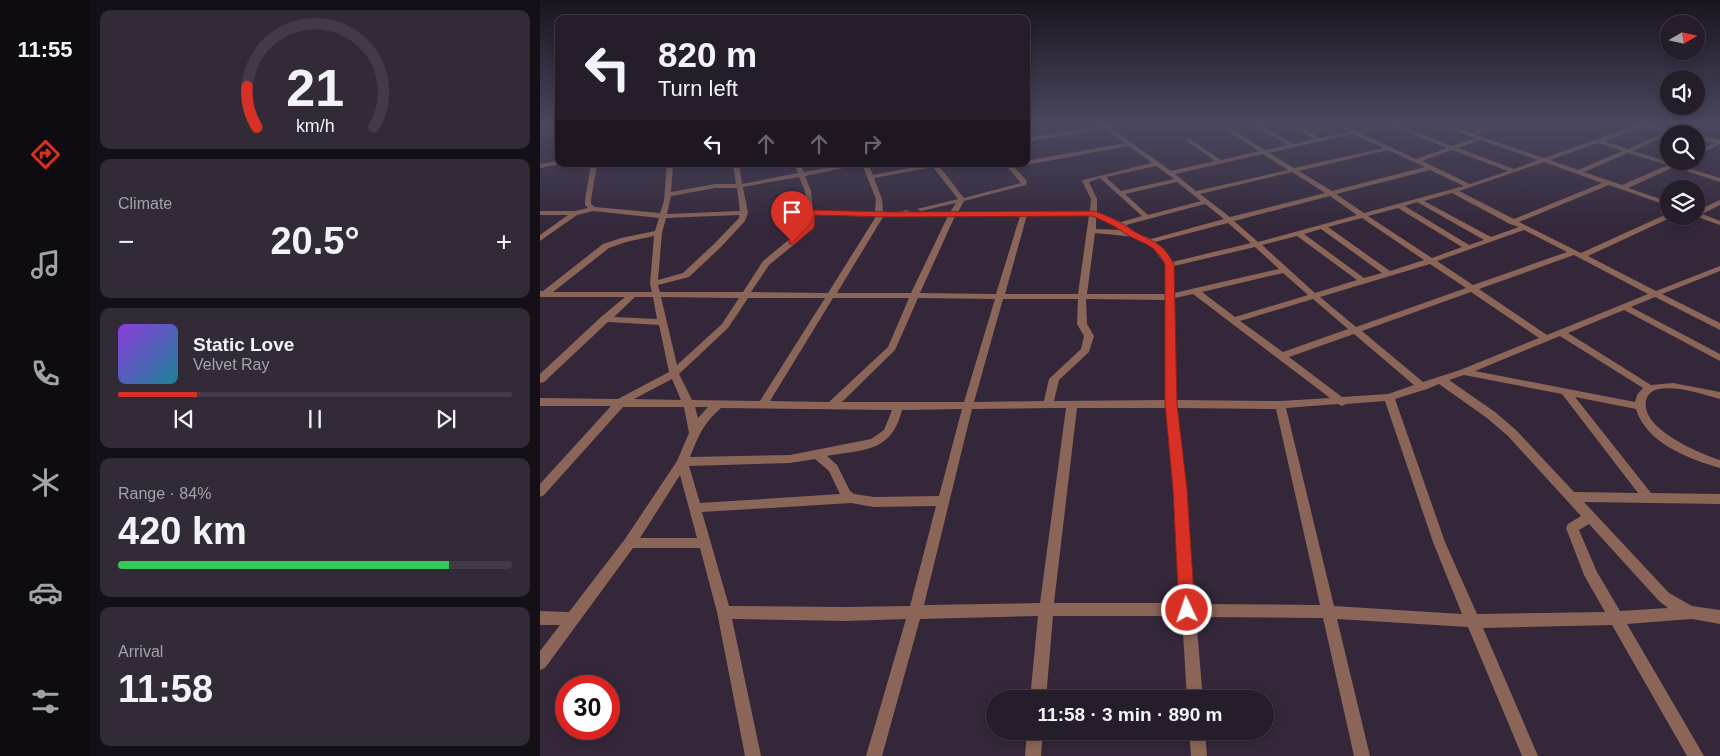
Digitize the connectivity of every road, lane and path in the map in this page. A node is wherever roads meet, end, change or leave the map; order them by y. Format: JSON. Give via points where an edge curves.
{"nodes":[{"id":1,"x":1046,"y":159,"type":"edge"},
{"id":2,"x":1151,"y":159,"type":"edge"},
{"id":3,"x":1216,"y":159,"type":"edge"},
{"id":4,"x":1234,"y":159,"type":"edge"},
{"id":5,"x":1275,"y":159,"type":"edge"},
{"id":6,"x":1340,"y":159,"type":"edge"},
{"id":7,"x":1413,"y":159,"type":"edge"},
{"id":8,"x":1421,"y":159,"type":"edge"},
{"id":9,"x":1482,"y":159,"type":"edge"},
{"id":10,"x":1537,"y":159,"type":"edge"},
{"id":11,"x":1547,"y":159,"type":"edge"},
{"id":12,"x":1608,"y":159,"type":"edge"},
{"id":13,"x":1416,"y":161,"type":"junction"},
{"id":14,"x":1542,"y":161,"type":"junction"},
{"id":15,"x":1030,"y":162,"type":"edge"},
{"id":16,"x":1220,"y":162,"type":"junction"},
{"id":17,"x":555,"y":164,"type":"edge"},
{"id":18,"x":1158,"y":164,"type":"junction"},
{"id":19,"x":540,"y":166,"type":"edge"},
{"id":20,"x":594,"y":167,"type":"edge"},
{"id":21,"x":670,"y":167,"type":"edge"},
{"id":22,"x":737,"y":167,"type":"edge"},
{"id":23,"x":799,"y":167,"type":"edge"},
{"id":24,"x":842,"y":167,"type":"edge"},
{"id":25,"x":866,"y":167,"type":"edge"},
{"id":26,"x":920,"y":167,"type":"edge"},
{"id":27,"x":937,"y":167,"type":"edge"},
{"id":28,"x":1011,"y":167,"type":"edge"},
{"id":29,"x":1430,"y":168,"type":"junction"},
{"id":30,"x":1293,"y":170,"type":"junction"},
{"id":31,"x":1512,"y":170,"type":"junction"},
{"id":32,"x":1665,"y":170,"type":"edge"},
{"id":33,"x":1687,"y":170,"type":"edge"},
{"id":34,"x":1170,"y":173,"type":"junction"},
{"id":35,"x":1577,"y":173,"type":"junction"},
{"id":36,"x":803,"y":174,"type":"junction"},
{"id":37,"x":1101,"y":176,"type":"junction"},
{"id":38,"x":871,"y":177,"type":"junction"},
{"id":39,"x":1178,"y":180,"type":"junction"},
{"id":40,"x":1720,"y":180,"type":"edge"},
{"id":41,"x":1608,"y":183,"type":"junction"},
{"id":42,"x":740,"y":186,"type":"junction"},
{"id":43,"x":1470,"y":186,"type":"junction"},
{"id":44,"x":1622,"y":188,"type":"junction"},
{"id":45,"x":1453,"y":191,"type":"junction"},
{"id":46,"x":1120,"y":193,"type":"junction"},
{"id":47,"x":1195,"y":193,"type":"junction"},
{"id":48,"x":1331,"y":194,"type":"junction"},
{"id":49,"x":668,"y":195,"type":"junction"},
{"id":50,"x":962,"y":200,"type":"junction"},
{"id":51,"x":1418,"y":200,"type":"junction"},
{"id":52,"x":1660,"y":201,"type":"edge"},
{"id":53,"x":1206,"y":202,"type":"junction"},
{"id":54,"x":1720,"y":202,"type":"edge"},
{"id":55,"x":1399,"y":205,"type":"junction"},
{"id":56,"x":593,"y":209,"type":"junction"},
{"id":57,"x":540,"y":213,"type":"edge"},
{"id":58,"x":575,"y":213,"type":"junction"},
{"id":59,"x":744,"y":213,"type":"junction"},
{"id":60,"x":811,"y":213,"type":"junction"},
{"id":61,"x":1024,"y":213,"type":"junction"},
{"id":62,"x":1093,"y":213,"type":"junction"},
{"id":63,"x":880,"y":214,"type":"junction"},
{"id":64,"x":900,"y":214,"type":"junction"},
{"id":65,"x":953,"y":214,"type":"junction"},
{"id":66,"x":664,"y":216,"type":"junction"},
{"id":67,"x":1362,"y":216,"type":"junction"},
{"id":68,"x":1147,"y":217,"type":"junction"},
{"id":69,"x":1660,"y":219,"type":"edge"},
{"id":70,"x":1229,"y":220,"type":"junction"},
{"id":71,"x":1513,"y":222,"type":"junction"},
{"id":72,"x":1720,"y":223,"type":"edge"},
{"id":73,"x":1120,"y":224,"type":"junction"},
{"id":74,"x":1322,"y":226,"type":"junction"},
{"id":75,"x":1524,"y":228,"type":"junction"},
{"id":76,"x":1092,"y":231,"type":"junction"},
{"id":77,"x":1130,"y":232,"type":"junction"},
{"id":78,"x":1298,"y":233,"type":"junction"},
{"id":79,"x":658,"y":234,"type":"junction"},
{"id":80,"x":540,"y":239,"type":"edge"},
{"id":81,"x":1490,"y":240,"type":"junction"},
{"id":82,"x":1150,"y":241,"type":"junction"},
{"id":83,"x":1257,"y":244,"type":"junction"},
{"id":84,"x":1469,"y":248,"type":"junction"},
{"id":85,"x":1576,"y":255,"type":"junction"},
{"id":86,"x":1430,"y":261,"type":"junction"},
{"id":87,"x":1170,"y":264,"type":"junction"},
{"id":88,"x":1720,"y":268,"type":"edge"},
{"id":89,"x":1286,"y":270,"type":"junction"},
{"id":90,"x":1388,"y":273,"type":"junction"},
{"id":91,"x":1363,"y":281,"type":"junction"},
{"id":92,"x":654,"y":284,"type":"junction"},
{"id":93,"x":1472,"y":289,"type":"junction"},
{"id":94,"x":1195,"y":291,"type":"junction"},
{"id":95,"x":633,"y":294,"type":"junction"},
{"id":96,"x":831,"y":294,"type":"junction"},
{"id":97,"x":1654,"y":294,"type":"junction"},
{"id":98,"x":542,"y":295,"type":"edge"},
{"id":99,"x":656,"y":295,"type":"junction"},
{"id":100,"x":746,"y":295,"type":"junction"},
{"id":101,"x":914,"y":296,"type":"junction"},
{"id":102,"x":1001,"y":296,"type":"junction"},
{"id":103,"x":1314,"y":296,"type":"junction"},
{"id":104,"x":1082,"y":297,"type":"junction"},
{"id":105,"x":1169,"y":297,"type":"junction"},
{"id":106,"x":1623,"y":306,"type":"junction"},
{"id":107,"x":604,"y":319,"type":"junction"},
{"id":108,"x":1234,"y":320,"type":"junction"},
{"id":109,"x":661,"y":322,"type":"junction"},
{"id":110,"x":1720,"y":327,"type":"edge"},
{"id":111,"x":1354,"y":329,"type":"junction"},
{"id":112,"x":1560,"y":332,"type":"junction"},
{"id":113,"x":1546,"y":338,"type":"junction"},
{"id":114,"x":1282,"y":356,"type":"junction"},
{"id":115,"x":1720,"y":358,"type":"edge"},
{"id":116,"x":1463,"y":372,"type":"junction"},
{"id":117,"x":674,"y":373,"type":"junction"},
{"id":118,"x":540,"y":380,"type":"edge"},
{"id":119,"x":1441,"y":380,"type":"junction"},
{"id":120,"x":1423,"y":387,"type":"junction"},
{"id":121,"x":1651,"y":388,"type":"junction"},
{"id":122,"x":1565,"y":391,"type":"junction"},
{"id":123,"x":1389,"y":396,"type":"junction"},
{"id":124,"x":1720,"y":396,"type":"edge"},
{"id":125,"x":540,"y":402,"type":"edge"},
{"id":126,"x":1342,"y":402,"type":"junction"},
{"id":127,"x":620,"y":403,"type":"junction"},
{"id":128,"x":688,"y":403,"type":"junction"},
{"id":129,"x":718,"y":404,"type":"junction"},
{"id":130,"x":763,"y":404,"type":"junction"},
{"id":131,"x":1171,"y":404,"type":"junction"},
{"id":132,"x":832,"y":405,"type":"junction"},
{"id":133,"x":1280,"y":405,"type":"junction"},
{"id":134,"x":898,"y":406,"type":"junction"},
{"id":135,"x":968,"y":406,"type":"junction"},
{"id":136,"x":1048,"y":406,"type":"junction"},
{"id":137,"x":1072,"y":406,"type":"junction"},
{"id":138,"x":1640,"y":406,"type":"junction"},
{"id":139,"x":694,"y":433,"type":"junction"},
{"id":140,"x":818,"y":454,"type":"junction"},
{"id":141,"x":682,"y":462,"type":"junction"},
{"id":142,"x":1720,"y":464,"type":"edge"},
{"id":143,"x":540,"y":492,"type":"edge"},
{"id":144,"x":1573,"y":497,"type":"junction"},
{"id":145,"x":851,"y":498,"type":"junction"},
{"id":146,"x":1649,"y":499,"type":"junction"},
{"id":147,"x":1720,"y":499,"type":"edge"},
{"id":148,"x":943,"y":501,"type":"junction"},
{"id":149,"x":695,"y":508,"type":"junction"},
{"id":150,"x":1591,"y":517,"type":"junction"},
{"id":151,"x":630,"y":543,"type":"junction"},
{"id":152,"x":705,"y":543,"type":"junction"},
{"id":153,"x":1046,"y":609,"type":"junction"},
{"id":154,"x":1187,"y":610,"type":"junction"},
{"id":155,"x":724,"y":612,"type":"junction"},
{"id":156,"x":1328,"y":612,"type":"junction"},
{"id":157,"x":915,"y":613,"type":"junction"},
{"id":158,"x":1691,"y":613,"type":"junction"},
{"id":159,"x":1720,"y":617,"type":"edge"},
{"id":160,"x":540,"y":618,"type":"edge"},
{"id":161,"x":1615,"y":618,"type":"junction"},
{"id":162,"x":571,"y":619,"type":"junction"},
{"id":163,"x":1473,"y":621,"type":"junction"},
{"id":164,"x":540,"y":663,"type":"edge"},
{"id":165,"x":1039,"y":690,"type":"edge"},
{"id":166,"x":1194,"y":690,"type":"edge"},
{"id":167,"x":1034,"y":740,"type":"edge"},
{"id":168,"x":1198,"y":740,"type":"edge"},
{"id":169,"x":753,"y":756,"type":"edge"},
{"id":170,"x":874,"y":756,"type":"edge"},
{"id":171,"x":1033,"y":756,"type":"edge"},
{"id":172,"x":1199,"y":756,"type":"edge"},
{"id":173,"x":1362,"y":756,"type":"edge"},
{"id":174,"x":1530,"y":756,"type":"edge"},
{"id":175,"x":1696,"y":756,"type":"edge"}],
"edges":[{"from":1,"to":15,"type":"street"},
{"from":2,"to":18,"type":"street"},
{"from":3,"to":16,"type":"street"},
{"from":4,"to":16,"type":"street"},
{"from":5,"to":30,"type":"street"},
{"from":6,"to":30,"type":"street"},
{"from":7,"to":13,"type":"street"},
{"from":8,"to":13,"type":"street"},
{"from":9,"to":31,"type":"street"},
{"from":10,"to":14,"type":"street"},
{"from":11,"to":14,"type":"street"},
{"from":12,"to":35,"type":"street"},
{"from":13,"to":29,"type":"street"},
{"from":14,"to":31,"type":"street"},
{"from":14,"to":35,"type":"street"},
{"from":16,"to":34,"type":"street"},
{"from":17,"to":19,"type":"street"},
{"from":18,"to":34,"type":"street"},
{"from":18,"to":37,"type":"street"},
{"from":20,"to":56,"type":"street","via":[[588,200]]},
{"from":21,"to":49,"type":"street"},
{"from":22,"to":42,"type":"street"},
{"from":23,"to":36,"type":"street"},
{"from":24,"to":36,"type":"street"},
{"from":25,"to":38,"type":"street"},
{"from":26,"to":38,"type":"street"},
{"from":27,"to":50,"type":"street"},
{"from":28,"to":50,"type":"street","via":[[1024,184]]},
{"from":29,"to":43,"type":"street"},
{"from":29,"to":48,"type":"street"},
{"from":30,"to":47,"type":"street"},
{"from":30,"to":48,"type":"street"},
{"from":31,"to":43,"type":"street"},
{"from":32,"to":44,"type":"street"},
{"from":33,"to":40,"type":"street"},
{"from":34,"to":39,"type":"street"},
{"from":35,"to":41,"type":"street"},
{"from":36,"to":42,"type":"street"},
{"from":36,"to":60,"type":"street"},
{"from":37,"to":46,"type":"street"},
{"from":37,"to":62,"type":"street","via":[[1084,183],[1094,196]]},
{"from":38,"to":63,"type":"street","via":[[879,199]]},
{"from":39,"to":46,"type":"street"},
{"from":39,"to":47,"type":"street"},
{"from":41,"to":44,"type":"street"},
{"from":41,"to":71,"type":"street"},
{"from":42,"to":49,"type":"street","via":[[715,186]]},
{"from":42,"to":59,"type":"street"},
{"from":43,"to":45,"type":"street"},
{"from":44,"to":52,"type":"street"},
{"from":45,"to":51,"type":"street"},
{"from":45,"to":71,"type":"street"},
{"from":46,"to":68,"type":"street"},
{"from":47,"to":53,"type":"street"},
{"from":48,"to":67,"type":"street"},
{"from":48,"to":70,"type":"street"},
{"from":49,"to":66,"type":"street"},
{"from":50,"to":64,"type":"street"},
{"from":50,"to":65,"type":"street"},
{"from":51,"to":55,"type":"street"},
{"from":51,"to":81,"type":"street"},
{"from":53,"to":68,"type":"street"},
{"from":53,"to":70,"type":"street"},
{"from":54,"to":72,"type":"street","via":[[1696,214]]},
{"from":55,"to":67,"type":"street"},
{"from":55,"to":84,"type":"street"},
{"from":56,"to":58,"type":"street"},
{"from":56,"to":66,"type":"street"},
{"from":57,"to":58,"type":"street"},
{"from":58,"to":80,"type":"street"},
{"from":59,"to":66,"type":"street"},
{"from":59,"to":92,"type":"street","via":[[738,224],[696,268],[680,278]]},
{"from":60,"to":63,"type":"street"},
{"from":60,"to":100,"type":"street","via":[[812,226],[766,263]]},
{"from":61,"to":62,"type":"street"},
{"from":61,"to":65,"type":"street"},
{"from":61,"to":102,"type":"street"},
{"from":62,"to":73,"type":"street"},
{"from":62,"to":76,"type":"street"},
{"from":63,"to":64,"type":"street"},
{"from":63,"to":96,"type":"street"},
{"from":64,"to":65,"type":"street"},
{"from":65,"to":101,"type":"street"},
{"from":66,"to":79,"type":"street"},
{"from":67,"to":74,"type":"street"},
{"from":67,"to":86,"type":"street"},
{"from":68,"to":73,"type":"street"},
{"from":69,"to":85,"type":"street"},
{"from":70,"to":82,"type":"street"},
{"from":70,"to":83,"type":"street"},
{"from":71,"to":75,"type":"street"},
{"from":73,"to":77,"type":"street"},
{"from":74,"to":78,"type":"street"},
{"from":74,"to":90,"type":"street"},
{"from":75,"to":81,"type":"street"},
{"from":75,"to":85,"type":"street"},
{"from":76,"to":77,"type":"street"},
{"from":76,"to":104,"type":"street"},
{"from":77,"to":82,"type":"street"},
{"from":78,"to":83,"type":"street"},
{"from":78,"to":91,"type":"street"},
{"from":79,"to":92,"type":"street"},
{"from":79,"to":98,"type":"street","via":[[606,246]]},
{"from":81,"to":84,"type":"street"},
{"from":82,"to":87,"type":"street"},
{"from":83,"to":87,"type":"street"},
{"from":83,"to":89,"type":"street"},
{"from":84,"to":86,"type":"street"},
{"from":85,"to":93,"type":"street"},
{"from":85,"to":97,"type":"street"},
{"from":86,"to":90,"type":"street"},
{"from":86,"to":93,"type":"street"},
{"from":87,"to":105,"type":"street"},
{"from":88,"to":97,"type":"street"},
{"from":89,"to":94,"type":"street"},
{"from":89,"to":103,"type":"street"},
{"from":90,"to":91,"type":"street"},
{"from":91,"to":103,"type":"street"},
{"from":92,"to":99,"type":"street"},
{"from":93,"to":111,"type":"street"},
{"from":93,"to":113,"type":"street"},
{"from":94,"to":105,"type":"street"},
{"from":94,"to":108,"type":"street"},
{"from":95,"to":98,"type":"street"},
{"from":95,"to":99,"type":"street"},
{"from":95,"to":107,"type":"street"},
{"from":96,"to":100,"type":"street"},
{"from":96,"to":101,"type":"street"},
{"from":96,"to":130,"type":"street"},
{"from":97,"to":106,"type":"street"},
{"from":97,"to":110,"type":"street"},
{"from":99,"to":100,"type":"street"},
{"from":99,"to":109,"type":"street"},
{"from":100,"to":117,"type":"street","via":[[725,326]]},
{"from":101,"to":102,"type":"street"},
{"from":101,"to":132,"type":"street","via":[[892,348]]},
{"from":102,"to":104,"type":"street"},
{"from":102,"to":135,"type":"street"},
{"from":103,"to":108,"type":"street"},
{"from":103,"to":111,"type":"street"},
{"from":104,"to":105,"type":"street"},
{"from":104,"to":136,"type":"street","via":[[1082,324],[1089,336],[1086,350],[1054,379]]},
{"from":105,"to":131,"type":"street"},
{"from":106,"to":112,"type":"street"},
{"from":106,"to":115,"type":"street"},
{"from":107,"to":109,"type":"street"},
{"from":107,"to":118,"type":"street"},
{"from":108,"to":114,"type":"street"},
{"from":109,"to":117,"type":"street"},
{"from":111,"to":114,"type":"street"},
{"from":111,"to":120,"type":"street"},
{"from":112,"to":113,"type":"street"},
{"from":112,"to":121,"type":"street"},
{"from":113,"to":116,"type":"street"},
{"from":114,"to":126,"type":"street"},
{"from":116,"to":119,"type":"street"},
{"from":116,"to":122,"type":"street"},
{"from":117,"to":127,"type":"street"},
{"from":117,"to":128,"type":"street"},
{"from":119,"to":120,"type":"street"},
{"from":119,"to":144,"type":"street","via":[[1512,433]]},
{"from":120,"to":123,"type":"street"},
{"from":121,"to":124,"type":"street","via":[[1675,385]]},
{"from":121,"to":138,"type":"street","via":[[1640,399]]},
{"from":122,"to":138,"type":"street"},
{"from":122,"to":146,"type":"street"},
{"from":123,"to":126,"type":"street"},
{"from":123,"to":163,"type":"street","via":[[1440,542]]},
{"from":125,"to":127,"type":"street"},
{"from":126,"to":133,"type":"street"},
{"from":127,"to":128,"type":"street"},
{"from":127,"to":143,"type":"street"},
{"from":128,"to":129,"type":"street"},
{"from":128,"to":139,"type":"street"},
{"from":129,"to":130,"type":"street"},
{"from":129,"to":139,"type":"street","via":[[703,418]]},
{"from":130,"to":132,"type":"street"},
{"from":131,"to":133,"type":"street"},
{"from":131,"to":137,"type":"street"},
{"from":131,"to":154,"type":"street"},
{"from":132,"to":134,"type":"street"},
{"from":133,"to":156,"type":"street"},
{"from":134,"to":135,"type":"street"},
{"from":134,"to":140,"type":"street","via":[[885,438]]},
{"from":135,"to":136,"type":"street"},
{"from":135,"to":148,"type":"street"},
{"from":136,"to":137,"type":"street"},
{"from":137,"to":153,"type":"street"},
{"from":138,"to":142,"type":"street","via":[[1644,418],[1671,442]]},
{"from":139,"to":141,"type":"street"},
{"from":140,"to":141,"type":"street","via":[[790,459]]},
{"from":140,"to":145,"type":"street","via":[[833,468]]},
{"from":141,"to":149,"type":"street"},
{"from":141,"to":151,"type":"street"},
{"from":144,"to":146,"type":"street"},
{"from":144,"to":150,"type":"street"},
{"from":145,"to":148,"type":"street","via":[[874,502]]},
{"from":145,"to":149,"type":"street"},
{"from":146,"to":147,"type":"street"},
{"from":148,"to":157,"type":"street"},
{"from":149,"to":152,"type":"street"},
{"from":150,"to":158,"type":"street","via":[[1664,597]]},
{"from":150,"to":161,"type":"street","via":[[1572,528],[1591,575]]},
{"from":151,"to":152,"type":"street"},
{"from":151,"to":162,"type":"street"},
{"from":152,"to":155,"type":"street"},
{"from":153,"to":154,"type":"street"},
{"from":153,"to":157,"type":"street"},
{"from":153,"to":165,"type":"street"},
{"from":154,"to":156,"type":"street"},
{"from":154,"to":166,"type":"street"},
{"from":155,"to":157,"type":"street"},
{"from":155,"to":169,"type":"street"},
{"from":156,"to":163,"type":"street"},
{"from":156,"to":173,"type":"street"},
{"from":157,"to":170,"type":"street"},
{"from":158,"to":159,"type":"street"},
{"from":158,"to":161,"type":"street"},
{"from":160,"to":162,"type":"street"},
{"from":161,"to":163,"type":"street"},
{"from":161,"to":175,"type":"street"},
{"from":162,"to":164,"type":"street"},
{"from":163,"to":174,"type":"street"},
{"from":167,"to":171,"type":"street"},
{"from":168,"to":172,"type":"street"}]}
